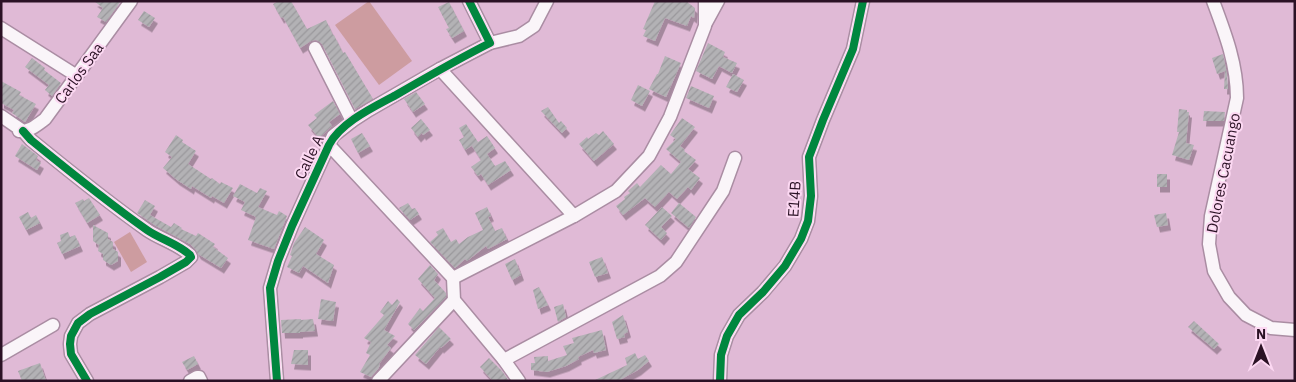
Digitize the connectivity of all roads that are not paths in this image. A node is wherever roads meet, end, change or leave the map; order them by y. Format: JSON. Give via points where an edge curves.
{"nodes":[{"id":1,"x":469,"y":1,"type":"edge"},
{"id":2,"x":547,"y":1,"type":"edge"},
{"id":3,"x":718,"y":1,"type":"edge"},
{"id":4,"x":863,"y":1,"type":"edge"},
{"id":5,"x":1213,"y":1,"type":"edge"},
{"id":6,"x":129,"y":2,"type":"edge"},
{"id":7,"x":704,"y":3,"type":"edge"},
{"id":8,"x":705,"y":26,"type":"junction"},
{"id":9,"x":1,"y":28,"type":"edge"},
{"id":10,"x":490,"y":43,"type":"junction"},
{"id":11,"x":315,"y":48,"type":"dead end"},
{"id":12,"x":440,"y":69,"type":"junction"},
{"id":13,"x":77,"y":76,"type":"junction"},
{"id":14,"x":1,"y":116,"type":"edge"},
{"id":15,"x":352,"y":121,"type":"junction"},
{"id":16,"x":21,"y":130,"type":"junction"},
{"id":17,"x":329,"y":145,"type":"junction"},
{"id":18,"x":735,"y":158,"type":"dead end"},
{"id":19,"x":574,"y":216,"type":"junction"},
{"id":20,"x":453,"y":278,"type":"junction"},
{"id":21,"x":454,"y":300,"type":"junction"},
{"id":22,"x":53,"y":325,"type":"dead end"},
{"id":23,"x":1295,"y":330,"type":"edge"},
{"id":24,"x":1,"y":355,"type":"edge"},
{"id":25,"x":504,"y":360,"type":"junction"},
{"id":26,"x":515,"y":379,"type":"edge"},
{"id":27,"x":87,"y":381,"type":"edge"},
{"id":28,"x":190,"y":381,"type":"edge"},
{"id":29,"x":201,"y":381,"type":"edge"},
{"id":30,"x":277,"y":381,"type":"edge"},
{"id":31,"x":378,"y":381,"type":"edge"},
{"id":32,"x":720,"y":381,"type":"edge"}],
"edges":[{"from":1,"to":10,"type":"street"},
{"from":2,"to":10,"type":"street","name":"Calle A","via":[[534,26],[519,36]]},
{"from":3,"to":8,"type":"street"},
{"from":4,"to":32,"type":"street","name":"E14B","via":[[853,49],[809,157],[808,221],[785,266],[739,315],[727,336],[721,355]]},
{"from":5,"to":23,"type":"street","name":"Dolores Cacuango","via":[[1234,64],[1238,98],[1211,216],[1209,244],[1214,271],[1229,297],[1246,315],[1271,328]]},
{"from":6,"to":13,"type":"street","name":"Carlos Saa"},
{"from":7,"to":8,"type":"street"},
{"from":8,"to":19,"type":"street","via":[[670,117],[649,156],[616,192]]},
{"from":9,"to":13,"type":"street"},
{"from":10,"to":12,"type":"street","name":"Calle A"},
{"from":11,"to":15,"type":"street"},
{"from":12,"to":15,"type":"street","name":"Calle A"},
{"from":12,"to":19,"type":"street"},
{"from":13,"to":16,"type":"street","name":"Carlos Saa","via":[[45,119],[31,129]]},
{"from":14,"to":16,"type":"street"},
{"from":15,"to":17,"type":"street","name":"Calle A","via":[[334,136]]},
{"from":16,"to":27,"type":"street","via":[[96,193],[191,257],[78,323],[71,336],[71,354]]},
{"from":17,"to":20,"type":"street"},
{"from":17,"to":30,"type":"street","name":"Calle A","via":[[292,226],[270,288]]},
{"from":18,"to":25,"type":"street","via":[[723,191],[696,234],[676,262],[660,276]]},
{"from":19,"to":20,"type":"street"},
{"from":20,"to":21,"type":"street"},
{"from":21,"to":25,"type":"street"},
{"from":21,"to":31,"type":"street"},
{"from":22,"to":24,"type":"street"},
{"from":25,"to":26,"type":"street"},
{"from":28,"to":29,"type":"street","via":[[199,377]]}]}
